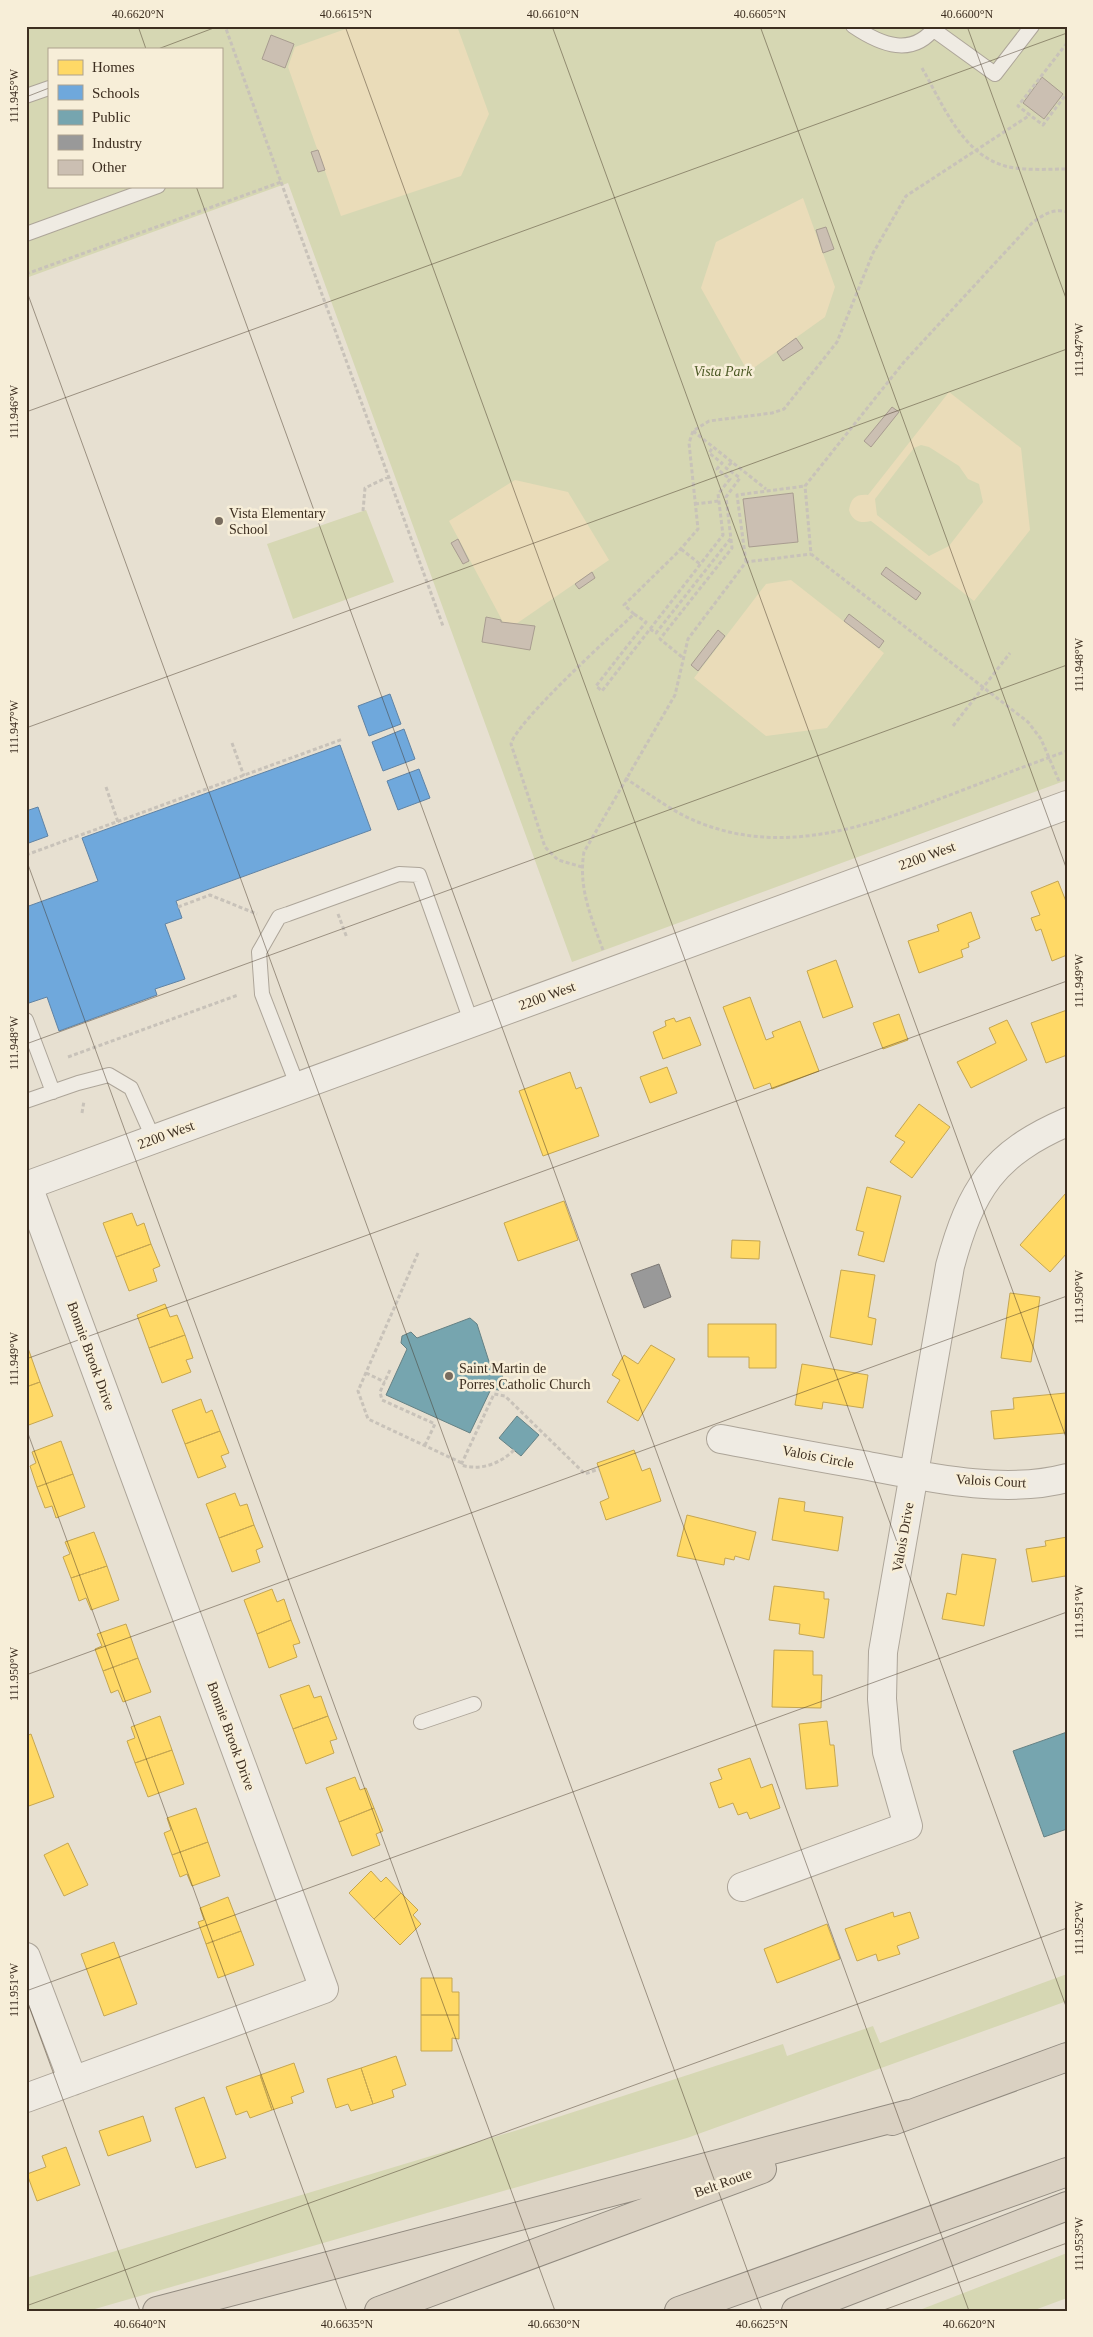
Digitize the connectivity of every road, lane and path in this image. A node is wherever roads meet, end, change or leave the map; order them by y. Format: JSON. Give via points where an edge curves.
{"nodes":[{"id":1,"x":225,"y":26,"type":"edge"},
{"id":2,"x":853,"y":26,"type":"edge"},
{"id":3,"x":1032,"y":26,"type":"edge"},
{"id":4,"x":935,"y":28,"type":"edge"},
{"id":5,"x":1067,"y":42,"type":"edge"},
{"id":6,"x":922,"y":68,"type":"dead end"},
{"id":7,"x":48,"y":88,"type":"edge"},
{"id":8,"x":1067,"y":93,"type":"edge"},
{"id":9,"x":26,"y":96,"type":"edge"},
{"id":10,"x":1030,"y":115,"type":"junction"},
{"id":11,"x":976,"y":150,"type":"junction"},
{"id":12,"x":1067,"y":169,"type":"edge"},
{"id":13,"x":281,"y":182,"type":"junction"},
{"id":14,"x":152,"y":188,"type":"edge"},
{"id":15,"x":1067,"y":212,"type":"edge"},
{"id":16,"x":26,"y":234,"type":"edge"},
{"id":17,"x":26,"y":274,"type":"edge"},
{"id":18,"x":693,"y":431,"type":"junction"},
{"id":19,"x":713,"y":447,"type":"junction"},
{"id":20,"x":732,"y":462,"type":"junction"},
{"id":21,"x":388,"y":477,"type":"junction"},
{"id":22,"x":804,"y":486,"type":"junction"},
{"id":23,"x":766,"y":490,"type":"junction"},
{"id":24,"x":719,"y":501,"type":"junction"},
{"id":25,"x":695,"y":504,"type":"junction"},
{"id":26,"x":363,"y":511,"type":"dead end"},
{"id":27,"x":731,"y":538,"type":"junction"},
{"id":28,"x":681,"y":549,"type":"junction"},
{"id":29,"x":811,"y":554,"type":"junction"},
{"id":30,"x":746,"y":562,"type":"junction"},
{"id":31,"x":700,"y":564,"type":"junction"},
{"id":32,"x":634,"y":614,"type":"junction"},
{"id":33,"x":443,"y":626,"type":"dead end"},
{"id":34,"x":650,"y":629,"type":"junction"},
{"id":35,"x":1010,"y":653,"type":"dead end"},
{"id":36,"x":682,"y":657,"type":"junction"},
{"id":37,"x":984,"y":686,"type":"junction"},
{"id":38,"x":953,"y":726,"type":"dead end"},
{"id":39,"x":344,"y":739,"type":"dead end"},
{"id":40,"x":232,"y":743,"type":"dead end"},
{"id":41,"x":1067,"y":752,"type":"edge"},
{"id":42,"x":1049,"y":758,"type":"junction"},
{"id":43,"x":244,"y":776,"type":"junction"},
{"id":44,"x":625,"y":778,"type":"junction"},
{"id":45,"x":106,"y":787,"type":"dead end"},
{"id":46,"x":1063,"y":794,"type":"edge"},
{"id":47,"x":118,"y":822,"type":"junction"},
{"id":48,"x":26,"y":855,"type":"edge"},
{"id":49,"x":582,"y":867,"type":"junction"},
{"id":50,"x":178,"y":907,"type":"dead end"},
{"id":51,"x":257,"y":914,"type":"dead end"},
{"id":52,"x":330,"y":916,"type":"dead end"},
{"id":53,"x":347,"y":938,"type":"dead end"},
{"id":54,"x":604,"y":950,"type":"dead end"},
{"id":55,"x":238,"y":995,"type":"dead end"},
{"id":56,"x":26,"y":1020,"type":"edge"},
{"id":57,"x":472,"y":1024,"type":"junction"},
{"id":58,"x":68,"y":1057,"type":"dead end"},
{"id":59,"x":298,"y":1087,"type":"junction"},
{"id":60,"x":53,"y":1092,"type":"junction"},
{"id":61,"x":26,"y":1101,"type":"edge"},
{"id":62,"x":1067,"y":1122,"type":"edge"},
{"id":63,"x":154,"y":1140,"type":"junction"},
{"id":64,"x":27,"y":1186,"type":"edge"},
{"id":65,"x":418,"y":1253,"type":"dead end"},
{"id":66,"x":390,"y":1370,"type":"dead end"},
{"id":67,"x":366,"y":1373,"type":"junction"},
{"id":68,"x":385,"y":1382,"type":"junction"},
{"id":69,"x":721,"y":1439,"type":"dead end"},
{"id":70,"x":424,"y":1445,"type":"junction"},
{"id":71,"x":514,"y":1450,"type":"dead end"},
{"id":72,"x":462,"y":1463,"type":"junction"},
{"id":73,"x":599,"y":1469,"type":"dead end"},
{"id":74,"x":914,"y":1475,"type":"junction"},
{"id":75,"x":1067,"y":1478,"type":"edge"},
{"id":76,"x":474,"y":1704,"type":"dead end"},
{"id":77,"x":421,"y":1722,"type":"dead end"},
{"id":78,"x":742,"y":1887,"type":"dead end"},
{"id":79,"x":26,"y":1957,"type":"edge"},
{"id":80,"x":1067,"y":2057,"type":"edge"},
{"id":81,"x":73,"y":2081,"type":"junction"},
{"id":82,"x":26,"y":2098,"type":"edge"},
{"id":83,"x":909,"y":2114,"type":"junction"},
{"id":84,"x":1067,"y":2172,"type":"edge"},
{"id":85,"x":1067,"y":2206,"type":"edge"},
{"id":86,"x":157,"y":2311,"type":"edge"},
{"id":87,"x":379,"y":2311,"type":"edge"},
{"id":88,"x":679,"y":2311,"type":"edge"},
{"id":89,"x":796,"y":2311,"type":"edge"}],
"edges":[{"from":1,"to":13,"type":"path"},
{"from":2,"to":4,"type":"lane","via":[[869,37],[898,45],[925,40]]},
{"from":3,"to":4,"type":"lane","via":[[995,74]]},
{"from":5,"to":10,"type":"path","via":[[1018,106]]},
{"from":6,"to":11,"type":"path","via":[[957,127]]},
{"from":7,"to":9,"type":"lane"},
{"from":8,"to":10,"type":"path","via":[[1043,125]]},
{"from":10,"to":11,"type":"path"},
{"from":11,"to":12,"type":"path","via":[[1006,166]]},
{"from":11,"to":18,"type":"path","via":[[912,191],[902,201],[873,253],[837,342],[787,405],[772,413],[718,418]]},
{"from":13,"to":17,"type":"path"},
{"from":13,"to":21,"type":"path"},
{"from":14,"to":16,"type":"lane"},
{"from":15,"to":22,"type":"path","via":[[1049,212],[1032,223],[904,362]]},
{"from":18,"to":19,"type":"path"},
{"from":18,"to":25,"type":"path","via":[[689,443]]},
{"from":19,"to":20,"type":"path"},
{"from":19,"to":24,"type":"path","via":[[709,453],[722,463],[717,469],[730,479],[718,494]]},
{"from":20,"to":23,"type":"path"},
{"from":20,"to":27,"type":"path","via":[[726,468],[740,478],[726,496]]},
{"from":21,"to":26,"type":"path","via":[[365,488]]},
{"from":21,"to":33,"type":"path"},
{"from":22,"to":23,"type":"path"},
{"from":22,"to":29,"type":"path"},
{"from":23,"to":30,"type":"path","via":[[737,495]]},
{"from":24,"to":25,"type":"path"},
{"from":24,"to":31,"type":"path","via":[[723,535]]},
{"from":25,"to":28,"type":"path","via":[[698,529]]},
{"from":27,"to":34,"type":"path","via":[[656,633]]},
{"from":27,"to":36,"type":"path","via":[[732,548],[660,639]]},
{"from":28,"to":31,"type":"path"},
{"from":28,"to":32,"type":"path","via":[[624,605]]},
{"from":29,"to":30,"type":"path"},
{"from":29,"to":37,"type":"path"},
{"from":30,"to":36,"type":"path","via":[[688,639]]},
{"from":31,"to":34,"type":"path"},
{"from":32,"to":34,"type":"path","via":[[646,622],[596,686],[602,691]]},
{"from":32,"to":49,"type":"path","via":[[512,737],[511,744],[545,847],[558,860]]},
{"from":35,"to":37,"type":"path"},
{"from":36,"to":44,"type":"path","via":[[675,695]]},
{"from":37,"to":38,"type":"path"},
{"from":37,"to":42,"type":"path","via":[[1036,730]]},
{"from":39,"to":43,"type":"path"},
{"from":40,"to":43,"type":"path"},
{"from":41,"to":42,"type":"path"},
{"from":42,"to":44,"type":"path","via":[[878,822],[846,830],[783,838],[757,837],[704,825],[682,815]]},
{"from":42,"to":46,"type":"path"},
{"from":43,"to":47,"type":"path"},
{"from":44,"to":49,"type":"path","via":[[584,852]]},
{"from":45,"to":47,"type":"path"},
{"from":46,"to":57,"type":"street","name":"2200 West"},
{"from":47,"to":48,"type":"path"},
{"from":49,"to":54,"type":"path","via":[[583,893]]},
{"from":50,"to":51,"type":"path","via":[[210,895]]},
{"from":52,"to":53,"type":"path","via":[[338,914]]},
{"from":55,"to":58,"type":"path"},
{"from":56,"to":60,"type":"lane"},
{"from":57,"to":59,"type":"street","name":"2200 West"},
{"from":57,"to":59,"type":"lane","via":[[418,875],[399,874],[280,917],[259,952],[262,994]]},
{"from":59,"to":63,"type":"street","name":"2200 West"},
{"from":60,"to":61,"type":"lane"},
{"from":60,"to":63,"type":"lane","via":[[109,1075],[130,1088]]},
{"from":62,"to":74,"type":"street","name":"Valois Drive","via":[[1029,1140],[1007,1155],[987,1178],[972,1203],[950,1266]]},
{"from":63,"to":64,"type":"street","name":"2200 West"},
{"from":64,"to":81,"type":"street","name":"Bonnie Brook Drive","via":[[324,1989]]},
{"from":65,"to":67,"type":"path"},
{"from":66,"to":68,"type":"path"},
{"from":67,"to":68,"type":"path"},
{"from":67,"to":70,"type":"path","via":[[358,1391],[368,1419]]},
{"from":68,"to":70,"type":"path","via":[[380,1392],[382,1400],[435,1424]]},
{"from":69,"to":74,"type":"street","name":"Valois Circle"},
{"from":70,"to":72,"type":"path"},
{"from":71,"to":72,"type":"path","via":[[500,1461],[479,1468],[469,1468]]},
{"from":72,"to":73,"type":"path","via":[[494,1394],[505,1396],[585,1474]]},
{"from":74,"to":75,"type":"street","name":"Valois Court","via":[[1015,1484]]},
{"from":74,"to":78,"type":"street","name":"Valois Drive","via":[[883,1652],[882,1689],[887,1752],[908,1826]]},
{"from":76,"to":77,"type":"lane"},
{"from":79,"to":81,"type":"street"},
{"from":80,"to":83,"type":"highway","name":"Belt Route"},
{"from":81,"to":82,"type":"street","name":"Bonnie Brook Drive"},
{"from":83,"to":86,"type":"highway"},
{"from":83,"to":87,"type":"highway","name":"Belt Route"},
{"from":84,"to":88,"type":"highway"},
{"from":85,"to":89,"type":"highway"}]}
